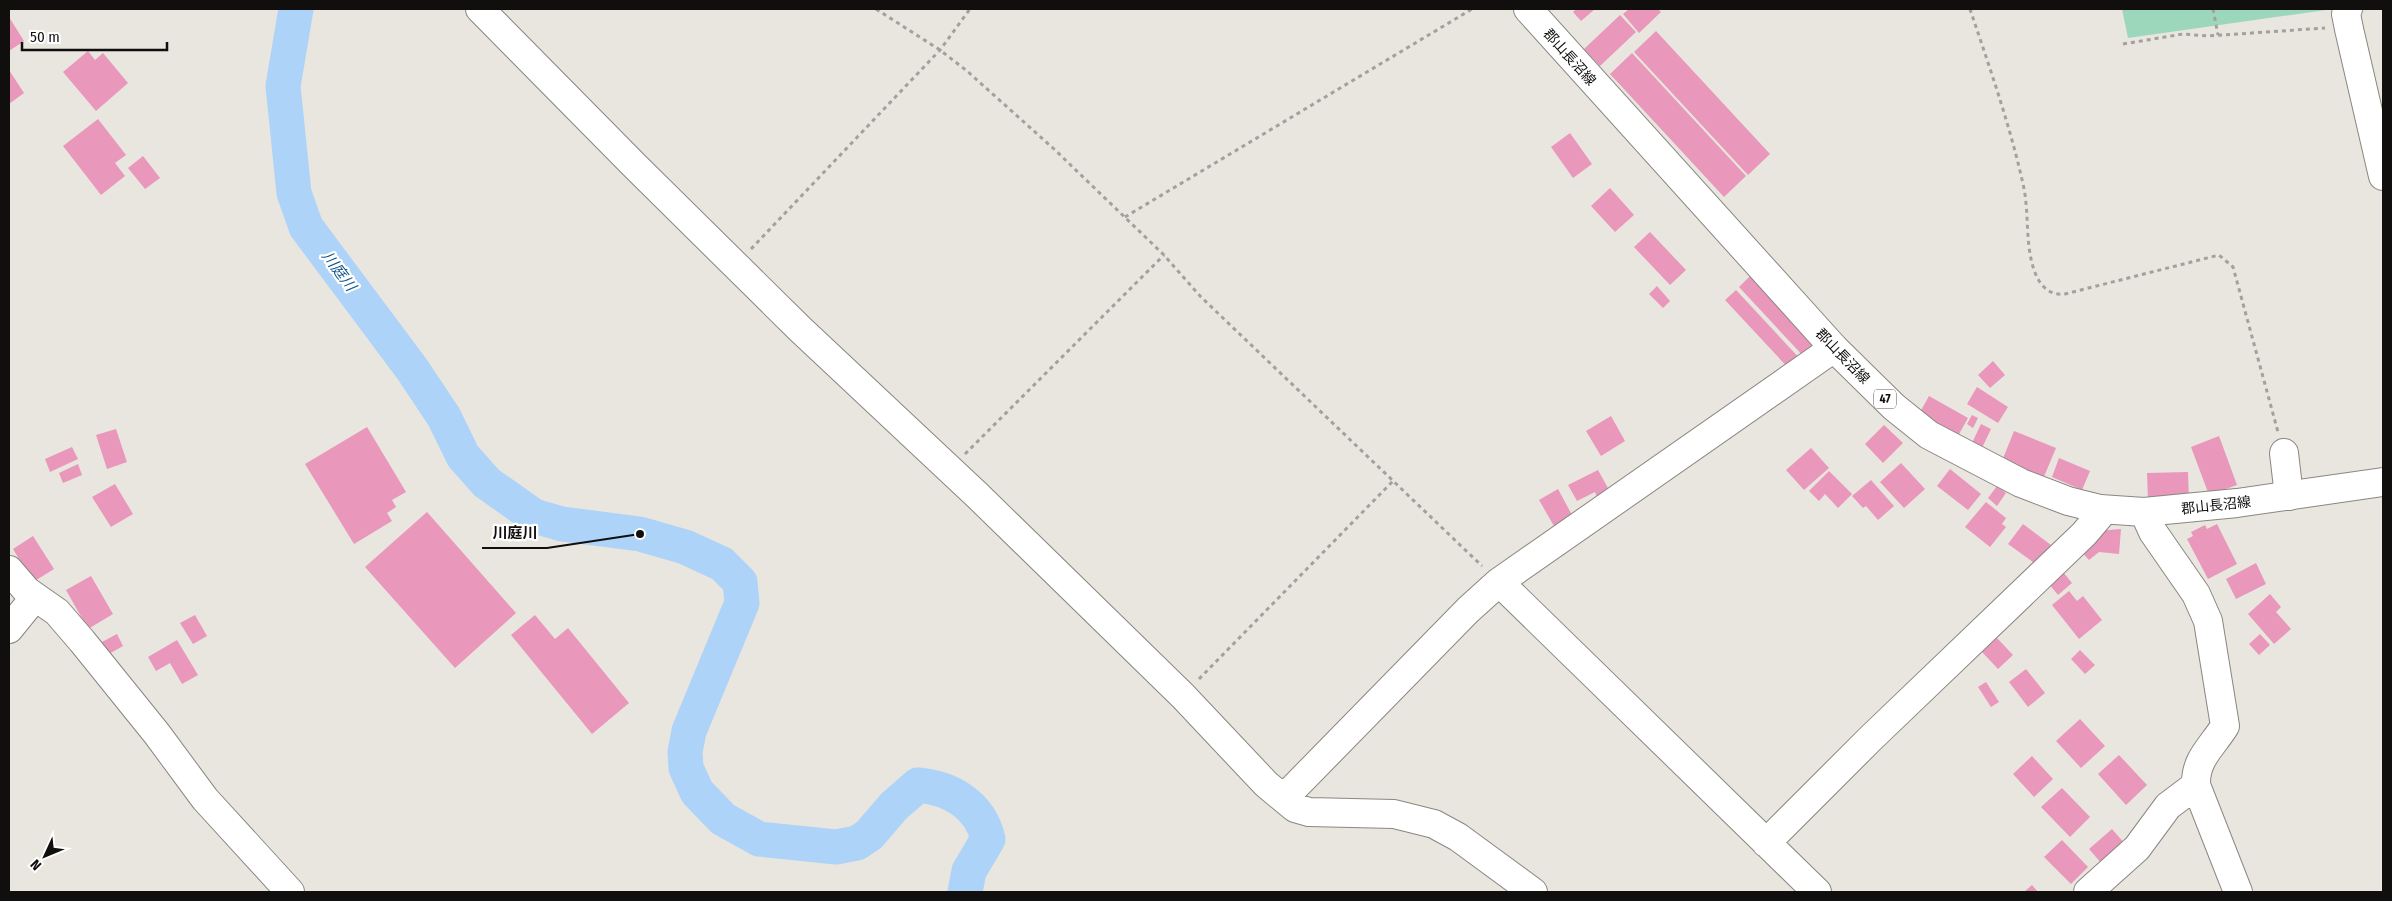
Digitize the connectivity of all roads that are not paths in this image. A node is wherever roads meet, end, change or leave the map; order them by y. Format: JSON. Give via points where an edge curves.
{"nodes":[{"id":1,"x":480,"y":9,"type":"edge"},
{"id":2,"x":1528,"y":9,"type":"edge"},
{"id":3,"x":2348,"y":17,"type":"edge"},
{"id":4,"x":2376,"y":117,"type":"edge"},
{"id":5,"x":2383,"y":176,"type":"edge"},
{"id":6,"x":1834,"y":348,"type":"junction"},
{"id":7,"x":2284,"y":453,"type":"road end"},
{"id":8,"x":2383,"y":482,"type":"edge"},
{"id":9,"x":2289,"y":496,"type":"junction"},
{"id":10,"x":2100,"y":509,"type":"junction"},
{"id":11,"x":2144,"y":512,"type":"junction"},
{"id":12,"x":9,"y":570,"type":"edge"},
{"id":13,"x":1499,"y":582,"type":"junction"},
{"id":14,"x":35,"y":597,"type":"junction"},
{"id":15,"x":9,"y":629,"type":"edge"},
{"id":16,"x":2196,"y":786,"type":"junction"},
{"id":17,"x":1284,"y":798,"type":"junction"},
{"id":18,"x":1766,"y":842,"type":"junction"},
{"id":19,"x":290,"y":892,"type":"edge"},
{"id":20,"x":1533,"y":892,"type":"edge"},
{"id":21,"x":1817,"y":892,"type":"edge"},
{"id":22,"x":2088,"y":892,"type":"edge"},
{"id":23,"x":2238,"y":892,"type":"edge"}],
"edges":[{"from":1,"to":17,"type":"street","via":[[800,329],[1002,519],[1183,696],[1266,784]]},
{"from":2,"to":6,"type":"street","name":"郡山長沼線","number":"47"},
{"from":3,"to":4,"type":"street"},
{"from":4,"to":5,"type":"street"},
{"from":6,"to":10,"type":"street","name":"郡山長沼線","number":"47","via":[[1894,407],[1929,435],[2022,483],[2068,501]]},
{"from":6,"to":13,"type":"street"},
{"from":7,"to":9,"type":"street"},
{"from":8,"to":9,"type":"street","name":"郡山長沼線","number":"47"},
{"from":9,"to":11,"type":"street","name":"郡山長沼線","number":"47"},
{"from":10,"to":11,"type":"street","name":"郡山長沼線","number":"47"},
{"from":10,"to":18,"type":"street","via":[[2096,522],[2084,534]]},
{"from":11,"to":16,"type":"street","via":[[2189,582],[2208,621],[2225,726],[2201,759]]},
{"from":12,"to":14,"type":"street"},
{"from":13,"to":17,"type":"street"},
{"from":13,"to":18,"type":"street"},
{"from":14,"to":15,"type":"street"},
{"from":14,"to":19,"type":"street","via":[[57,612],[157,734],[205,799]]},
{"from":16,"to":22,"type":"street","via":[[2168,806],[2137,848]]},
{"from":16,"to":23,"type":"street"},
{"from":17,"to":20,"type":"street","via":[[1295,808],[1309,812],[1394,814],[1434,824],[1458,837]]},
{"from":18,"to":21,"type":"street"}]}
